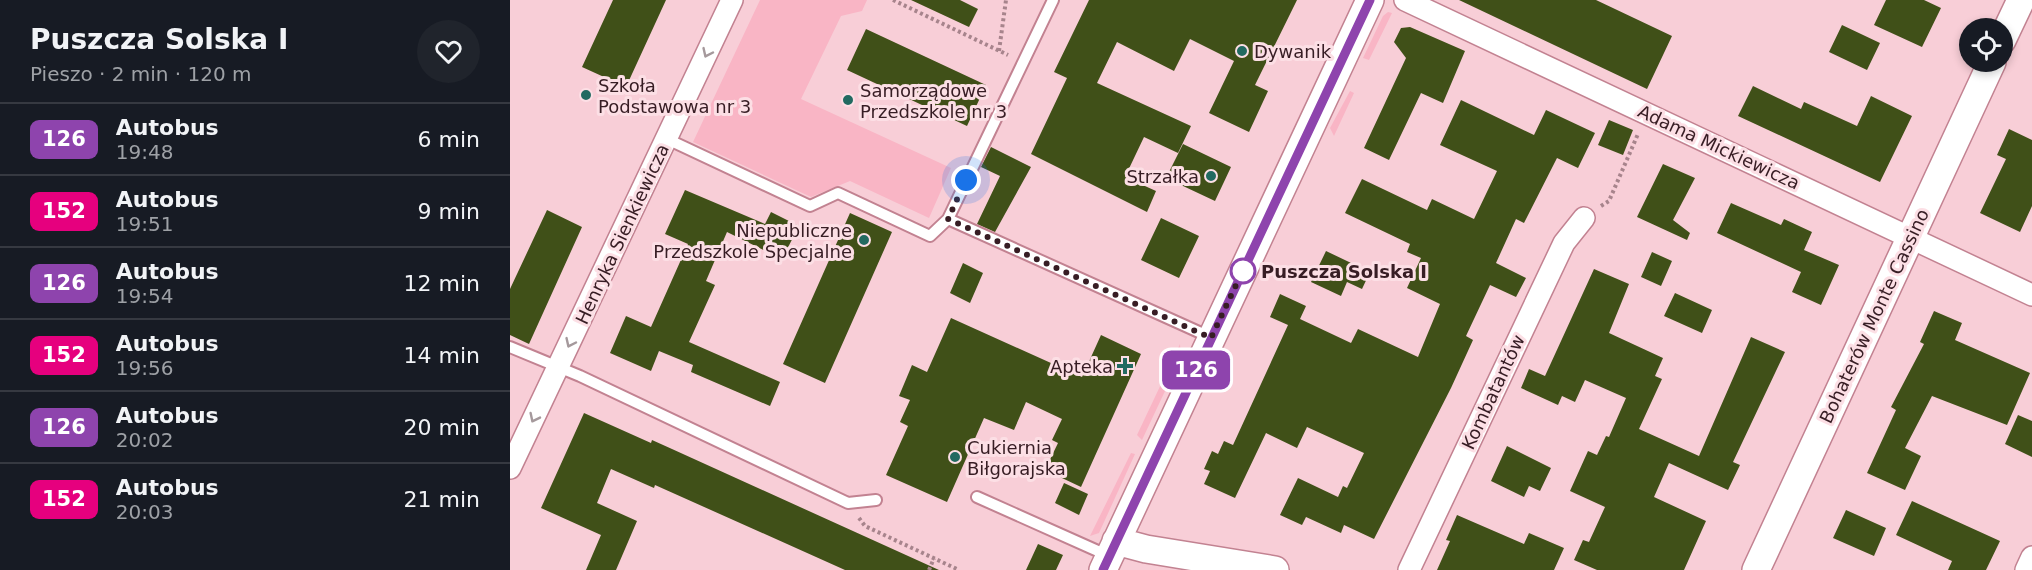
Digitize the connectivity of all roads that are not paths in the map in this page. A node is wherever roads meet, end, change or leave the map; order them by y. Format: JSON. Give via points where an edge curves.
{"nodes":[{"id":1,"x":732,"y":0,"type":"edge"},
{"id":2,"x":1053,"y":0,"type":"edge"},
{"id":3,"x":1370,"y":0,"type":"edge"},
{"id":4,"x":1406,"y":0,"type":"edge"},
{"id":5,"x":2021,"y":0,"type":"edge"},
{"id":6,"x":2012,"y":18,"type":"edge"},
{"id":7,"x":1987,"y":72,"type":"edge"},
{"id":8,"x":667,"y":139,"type":"junction"},
{"id":9,"x":1584,"y":218,"type":"road end"},
{"id":10,"x":948,"y":219,"type":"junction"},
{"id":11,"x":1910,"y":237,"type":"junction"},
{"id":12,"x":2032,"y":294,"type":"edge"},
{"id":13,"x":1211,"y":338,"type":"junction"},
{"id":14,"x":510,"y":347,"type":"edge"},
{"id":15,"x":559,"y":368,"type":"junction"},
{"id":16,"x":510,"y":468,"type":"edge"},
{"id":17,"x":977,"y":497,"type":"dead end"},
{"id":18,"x":876,"y":500,"type":"dead end"},
{"id":19,"x":1110,"y":556,"type":"edge"},
{"id":20,"x":2032,"y":557,"type":"edge"},
{"id":21,"x":1275,"y":570,"type":"edge"},
{"id":22,"x":1409,"y":570,"type":"edge"},
{"id":23,"x":1756,"y":570,"type":"edge"},
{"id":24,"x":2026,"y":570,"type":"edge"}],
"edges":[{"from":1,"to":8,"type":"street","name":"Henryka Sienkiewicza","one_way":true},
{"from":2,"to":10,"type":"lane"},
{"from":3,"to":13,"type":"street"},
{"from":4,"to":11,"type":"street","name":"Adama Mickiewicza"},
{"from":5,"to":6,"type":"street"},
{"from":7,"to":11,"type":"street","name":"Bohaterów Monte Cassino"},
{"from":8,"to":10,"type":"lane","via":[[810,206],[838,193],[930,236]]},
{"from":8,"to":15,"type":"street","name":"Henryka Sienkiewicza","one_way":true},
{"from":9,"to":22,"type":"street","name":"Kombatantów","via":[[1564,243]]},
{"from":10,"to":13,"type":"lane"},
{"from":11,"to":12,"type":"street","name":"Adama Mickiewicza"},
{"from":11,"to":23,"type":"street","name":"Bohaterów Monte Cassino"},
{"from":13,"to":19,"type":"street"},
{"from":14,"to":15,"type":"lane"},
{"from":15,"to":16,"type":"street","name":"Henryka Sienkiewicza","one_way":true},
{"from":15,"to":18,"type":"lane","via":[[848,503]]},
{"from":17,"to":19,"type":"lane"},
{"from":19,"to":21,"type":"street","via":[[1138,548]]},
{"from":20,"to":24,"type":"street"}]}
